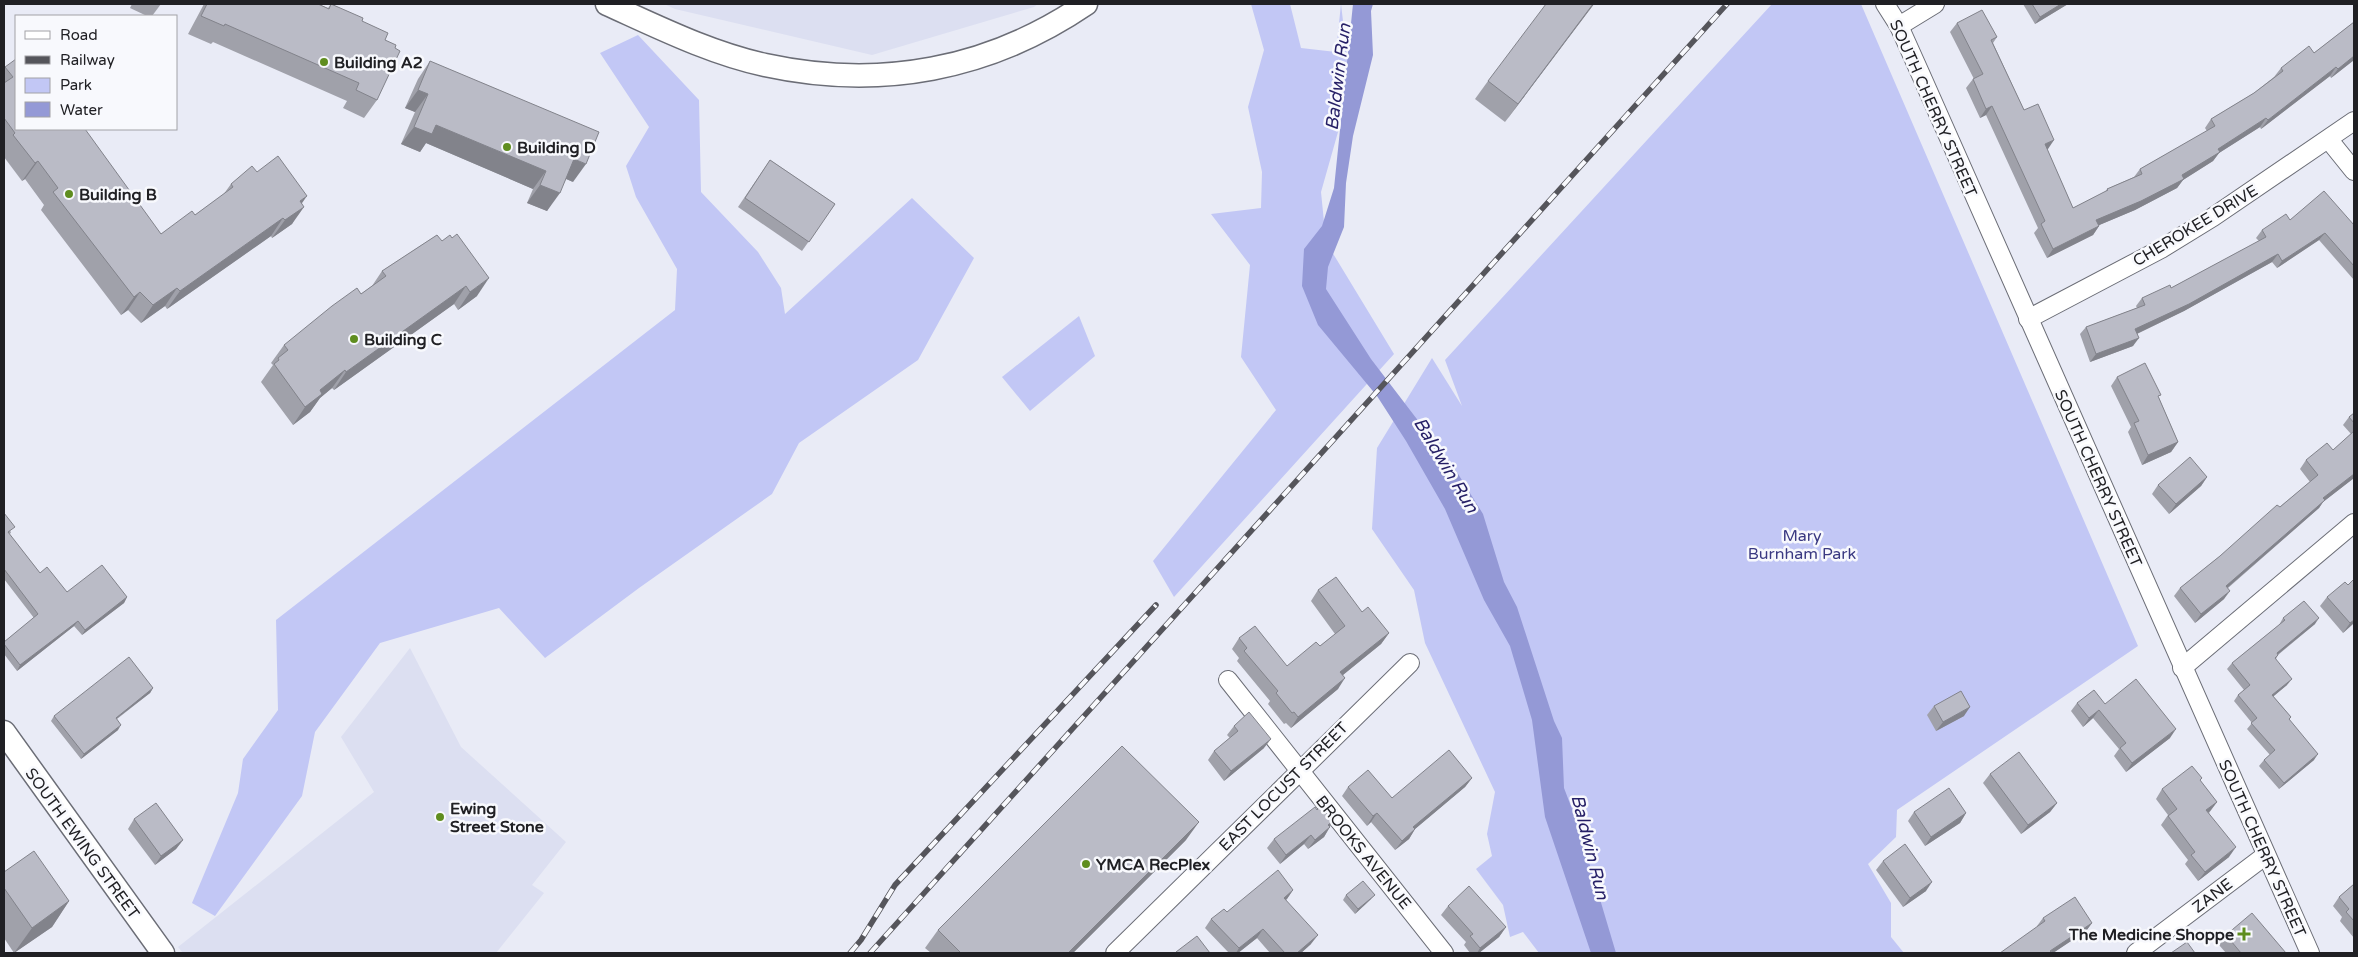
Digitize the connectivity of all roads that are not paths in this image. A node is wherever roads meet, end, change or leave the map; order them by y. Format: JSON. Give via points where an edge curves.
{"nodes":[{"id":1,"x":607,"y":4,"type":"edge"},
{"id":2,"x":1086,"y":4,"type":"edge"},
{"id":3,"x":1885,"y":4,"type":"edge"},
{"id":4,"x":1935,"y":4,"type":"edge"},
{"id":5,"x":1899,"y":26,"type":"junction"},
{"id":6,"x":2354,"y":121,"type":"edge"},
{"id":7,"x":2329,"y":140,"type":"junction"},
{"id":8,"x":2354,"y":171,"type":"edge"},
{"id":9,"x":2028,"y":319,"type":"junction"},
{"id":10,"x":2354,"y":523,"type":"edge"},
{"id":11,"x":1410,"y":663,"type":"dead end"},
{"id":12,"x":2182,"y":668,"type":"junction"},
{"id":13,"x":1228,"y":680,"type":"dead end"},
{"id":14,"x":4,"y":732,"type":"edge"},
{"id":15,"x":1299,"y":770,"type":"junction"},
{"id":16,"x":2266,"y":855,"type":"junction"},
{"id":17,"x":163,"y":953,"type":"edge"},
{"id":18,"x":1115,"y":953,"type":"edge"},
{"id":19,"x":1444,"y":953,"type":"edge"},
{"id":20,"x":2136,"y":953,"type":"edge"},
{"id":21,"x":2310,"y":953,"type":"edge"}],
"edges":[{"from":1,"to":2,"type":"street","via":[[708,48],[764,65],[829,74],[878,76],[908,74],[988,53],[1038,32]]},
{"from":3,"to":5,"type":"street","name":"SOUTH CHERRY STREET"},
{"from":4,"to":5,"type":"street"},
{"from":5,"to":9,"type":"street","name":"SOUTH CHERRY STREET"},
{"from":6,"to":7,"type":"street","name":"CHEROKEE DRIVE"},
{"from":7,"to":8,"type":"street"},
{"from":7,"to":9,"type":"street","name":"CHEROKEE DRIVE","via":[[2176,240]]},
{"from":9,"to":12,"type":"street","name":"SOUTH CHERRY STREET"},
{"from":10,"to":12,"type":"street"},
{"from":11,"to":15,"type":"street","name":"EAST LOCUST STREET"},
{"from":12,"to":16,"type":"street","name":"SOUTH CHERRY STREET"},
{"from":13,"to":15,"type":"street","name":"BROOKS AVENUE"},
{"from":14,"to":17,"type":"street","name":"SOUTH EWING STREET"},
{"from":15,"to":18,"type":"street","name":"EAST LOCUST STREET"},
{"from":15,"to":19,"type":"street","name":"BROOKS AVENUE"},
{"from":16,"to":20,"type":"street","name":"ZANE"},
{"from":16,"to":21,"type":"street","name":"SOUTH CHERRY STREET"}]}
